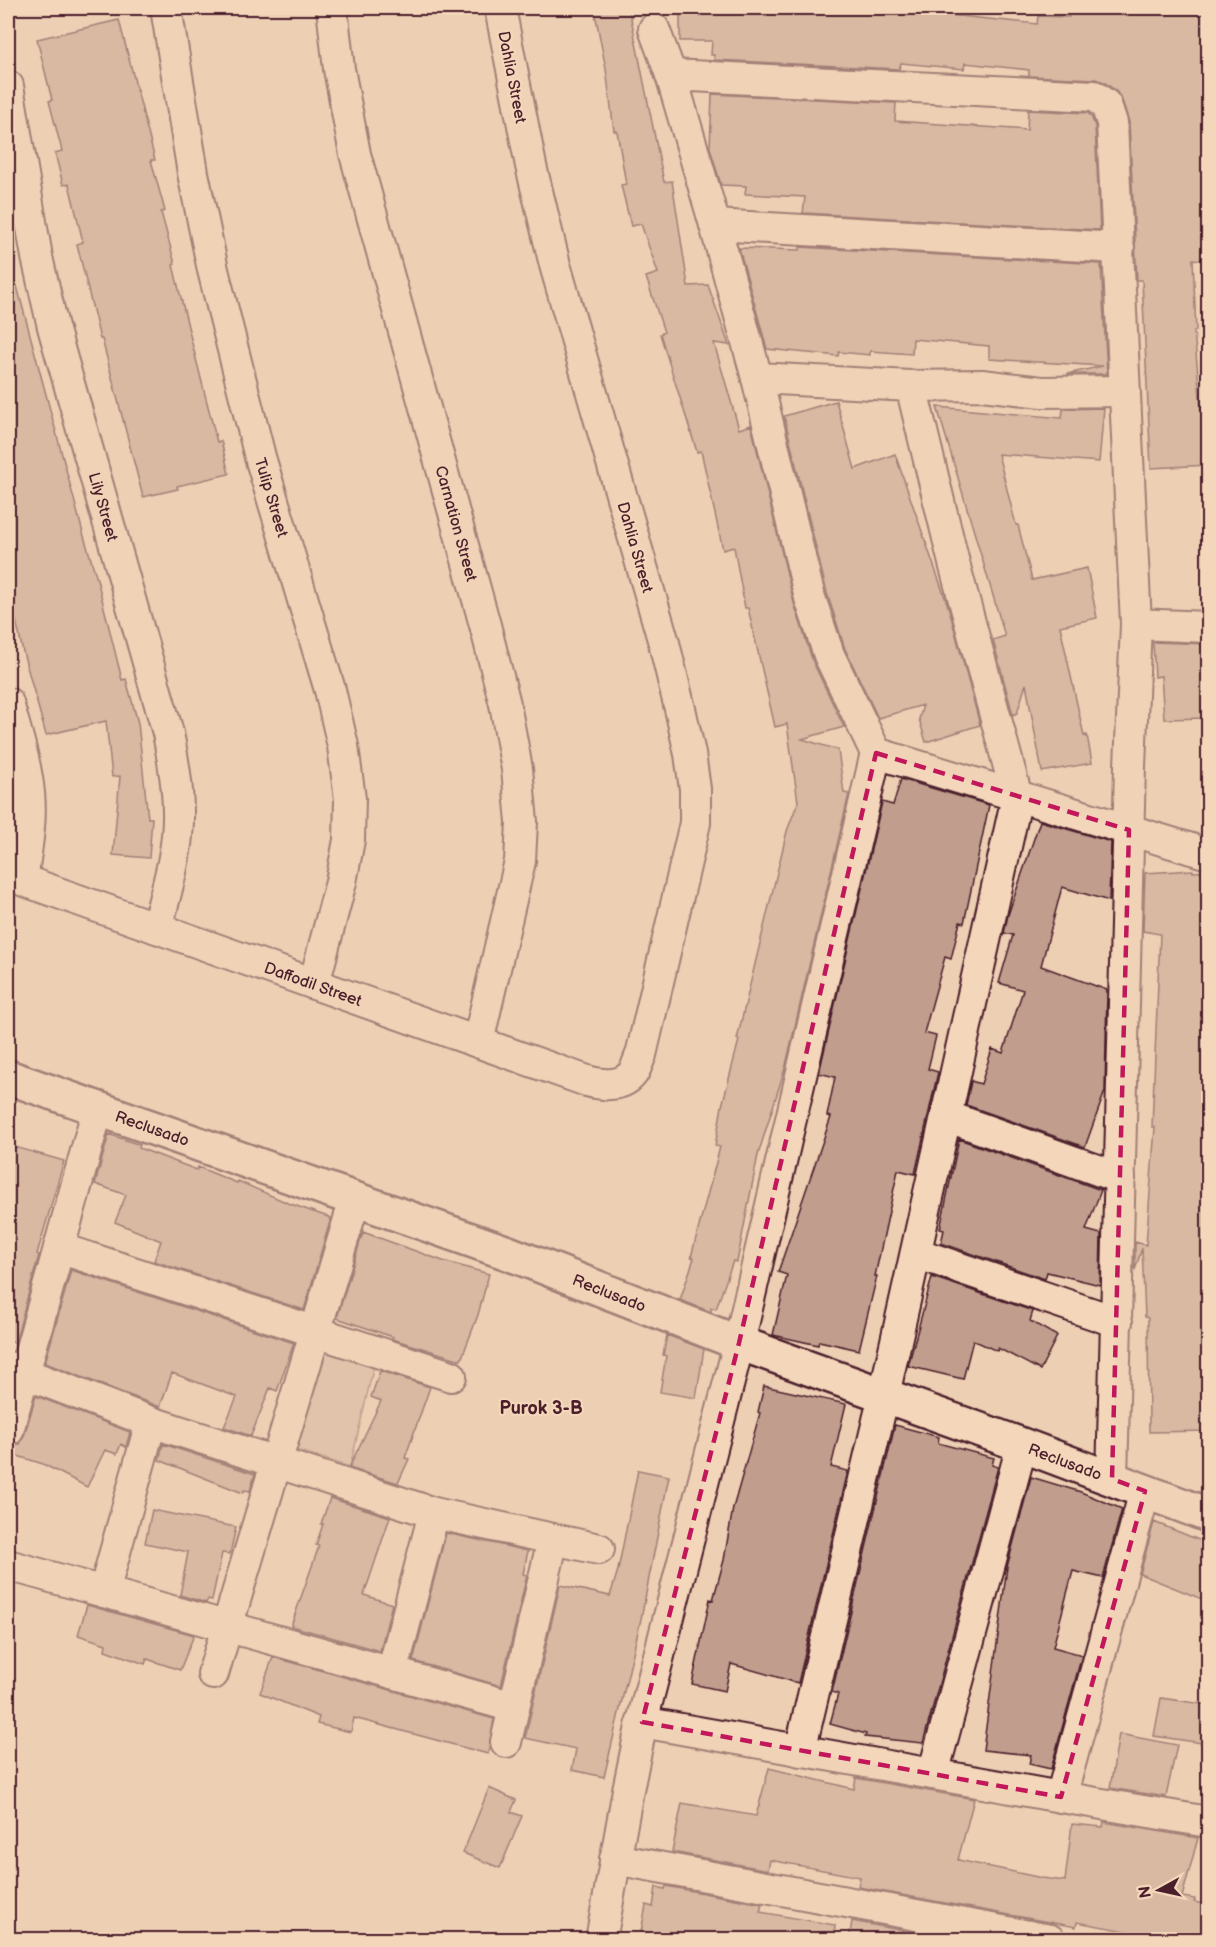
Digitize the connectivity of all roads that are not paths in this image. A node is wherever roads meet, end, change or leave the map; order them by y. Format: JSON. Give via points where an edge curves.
{"nodes":[{"id":1,"x":166,"y":8,"type":"edge"},
{"id":2,"x":332,"y":8,"type":"edge"},
{"id":3,"x":500,"y":8,"type":"edge"},
{"id":4,"x":654,"y":29,"type":"dead end"},
{"id":5,"x":671,"y":75,"type":"junction"},
{"id":6,"x":8,"y":86,"type":"edge"},
{"id":7,"x":715,"y":225,"type":"junction"},
{"id":8,"x":1119,"y":248,"type":"junction"},
{"id":9,"x":757,"y":378,"type":"junction"},
{"id":10,"x":911,"y":386,"type":"junction"},
{"id":11,"x":1124,"y":392,"type":"junction"},
{"id":12,"x":1136,"y":624,"type":"junction"},
{"id":13,"x":1209,"y":627,"type":"edge"},
{"id":14,"x":8,"y":703,"type":"edge"},
{"id":15,"x":876,"y":753,"type":"junction"},
{"id":16,"x":1017,"y":797,"type":"junction"},
{"id":17,"x":1129,"y":830,"type":"junction"},
{"id":18,"x":1209,"y":854,"type":"edge"},
{"id":19,"x":15,"y":878,"type":"edge"},
{"id":20,"x":157,"y":928,"type":"junction"},
{"id":21,"x":314,"y":984,"type":"junction"},
{"id":22,"x":478,"y":1042,"type":"junction"},
{"id":23,"x":8,"y":1077,"type":"edge"},
{"id":24,"x":621,"y":1082,"type":"joint"},
{"id":25,"x":98,"y":1108,"type":"junction"},
{"id":26,"x":946,"y":1116,"type":"junction"},
{"id":27,"x":1120,"y":1178,"type":"junction"},
{"id":28,"x":355,"y":1199,"type":"junction"},
{"id":29,"x":59,"y":1248,"type":"junction"},
{"id":30,"x":916,"y":1253,"type":"junction"},
{"id":31,"x":1117,"y":1322,"type":"junction"},
{"id":32,"x":316,"y":1332,"type":"junction"},
{"id":33,"x":739,"y":1343,"type":"junction"},
{"id":34,"x":16,"y":1370,"type":"edge"},
{"id":35,"x":451,"y":1376,"type":"dead end"},
{"id":36,"x":884,"y":1395,"type":"junction"},
{"id":37,"x":151,"y":1422,"type":"junction"},
{"id":38,"x":8,"y":1431,"type":"edge"},
{"id":39,"x":1022,"y":1445,"type":"junction"},
{"id":40,"x":277,"y":1462,"type":"junction"},
{"id":41,"x":1112,"y":1479,"type":"junction"},
{"id":42,"x":1144,"y":1491,"type":"junction"},
{"id":43,"x":434,"y":1513,"type":"junction"},
{"id":44,"x":1209,"y":1515,"type":"edge"},
{"id":45,"x":553,"y":1539,"type":"junction"},
{"id":46,"x":599,"y":1550,"type":"dead end"},
{"id":47,"x":8,"y":1565,"type":"edge"},
{"id":48,"x":104,"y":1592,"type":"junction"},
{"id":49,"x":228,"y":1627,"type":"junction"},
{"id":50,"x":392,"y":1672,"type":"junction"},
{"id":51,"x":213,"y":1674,"type":"dead end"},
{"id":52,"x":514,"y":1707,"type":"junction"},
{"id":53,"x":642,"y":1722,"type":"junction"},
{"id":54,"x":506,"y":1742,"type":"dead end"},
{"id":55,"x":800,"y":1750,"type":"junction"},
{"id":56,"x":933,"y":1774,"type":"junction"},
{"id":57,"x":1061,"y":1797,"type":"junction"},
{"id":58,"x":1209,"y":1822,"type":"edge"},
{"id":59,"x":615,"y":1859,"type":"junction"},
{"id":60,"x":601,"y":1940,"type":"edge"},
{"id":61,"x":1050,"y":1940,"type":"edge"}],
"edges":[{"from":1,"to":21,"type":"street","name":"Tulip Street","via":[[213,270],[343,746],[350,799],[349,840]]},
{"from":2,"to":22,"type":"street","name":"Carnation Street","via":[[355,154],[488,637],[517,769],[522,822],[520,861]]},
{"from":3,"to":24,"type":"street","name":"Dahlia Street","via":[[552,254],[663,643],[690,754],[694,789],[695,823],[641,1055],[633,1074]]},
{"from":4,"to":5,"type":"street"},
{"from":5,"to":7,"type":"street"},
{"from":5,"to":8,"type":"street","via":[[1094,96],[1106,105],[1112,123]]},
{"from":6,"to":20,"type":"street","name":"Lily Street","via":[[53,327],[168,733],[175,770],[176,848]]},
{"from":7,"to":8,"type":"street"},
{"from":7,"to":9,"type":"street"},
{"from":8,"to":11,"type":"street"},
{"from":9,"to":10,"type":"street"},
{"from":9,"to":15,"type":"street","via":[[814,610],[829,655]]},
{"from":10,"to":11,"type":"street"},
{"from":10,"to":16,"type":"street"},
{"from":11,"to":12,"type":"street"},
{"from":12,"to":13,"type":"street"},
{"from":12,"to":17,"type":"street"},
{"from":14,"to":19,"type":"street","via":[[29,793],[29,829]]},
{"from":15,"to":16,"type":"street"},
{"from":15,"to":33,"type":"street"},
{"from":16,"to":17,"type":"street"},
{"from":16,"to":26,"type":"street"},
{"from":17,"to":18,"type":"street"},
{"from":17,"to":27,"type":"street"},
{"from":19,"to":20,"type":"street","name":"Daffodil Street"},
{"from":20,"to":21,"type":"street","name":"Daffodil Street"},
{"from":21,"to":22,"type":"street","name":"Daffodil Street"},
{"from":22,"to":24,"type":"street","name":"Daffodil Street","via":[[587,1081],[604,1085]]},
{"from":23,"to":25,"type":"street","name":"Reclusado"},
{"from":25,"to":28,"type":"street","name":"Reclusado"},
{"from":25,"to":29,"type":"street"},
{"from":26,"to":27,"type":"street"},
{"from":26,"to":30,"type":"street"},
{"from":27,"to":31,"type":"street"},
{"from":28,"to":32,"type":"street"},
{"from":28,"to":33,"type":"street","name":"Reclusado","via":[[508,1253]]},
{"from":29,"to":32,"type":"street"},
{"from":29,"to":34,"type":"street"},
{"from":30,"to":31,"type":"street"},
{"from":30,"to":36,"type":"street"},
{"from":31,"to":41,"type":"street"},
{"from":32,"to":35,"type":"street"},
{"from":32,"to":40,"type":"street"},
{"from":33,"to":36,"type":"street","name":"Reclusado"},
{"from":33,"to":53,"type":"street"},
{"from":34,"to":37,"type":"street"},
{"from":34,"to":38,"type":"street"},
{"from":36,"to":39,"type":"street","name":"Reclusado"},
{"from":36,"to":55,"type":"street"},
{"from":37,"to":40,"type":"street"},
{"from":37,"to":48,"type":"street"},
{"from":39,"to":41,"type":"street","name":"Reclusado"},
{"from":39,"to":56,"type":"street"},
{"from":40,"to":43,"type":"street"},
{"from":40,"to":49,"type":"street"},
{"from":41,"to":42,"type":"street","name":"Reclusado"},
{"from":42,"to":44,"type":"street","name":"Reclusado"},
{"from":42,"to":57,"type":"street"},
{"from":43,"to":45,"type":"street"},
{"from":43,"to":50,"type":"street"},
{"from":45,"to":46,"type":"street"},
{"from":45,"to":52,"type":"street"},
{"from":47,"to":48,"type":"street"},
{"from":48,"to":49,"type":"street"},
{"from":49,"to":50,"type":"street"},
{"from":49,"to":51,"type":"street"},
{"from":50,"to":52,"type":"street"},
{"from":52,"to":54,"type":"street"},
{"from":53,"to":55,"type":"street"},
{"from":53,"to":59,"type":"street"},
{"from":55,"to":56,"type":"street"},
{"from":56,"to":57,"type":"street"},
{"from":57,"to":58,"type":"street"},
{"from":59,"to":60,"type":"street"},
{"from":59,"to":61,"type":"street"}]}
